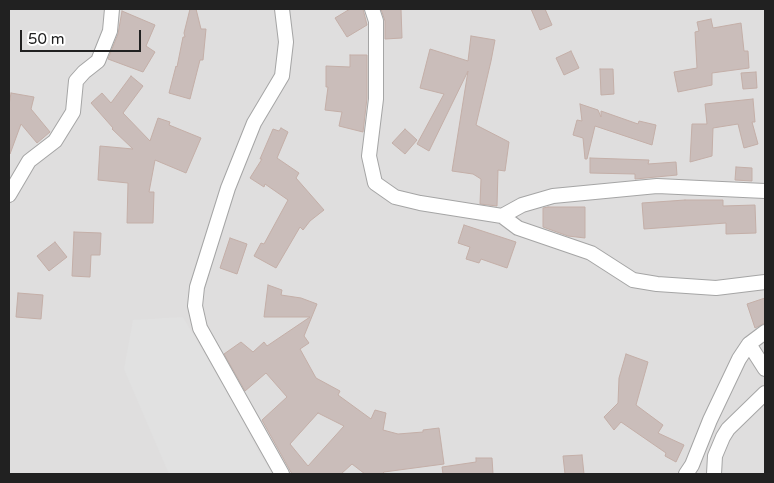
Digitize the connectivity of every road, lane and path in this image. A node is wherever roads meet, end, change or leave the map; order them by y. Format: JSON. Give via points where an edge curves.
{"nodes":[{"id":1,"x":112,"y":9,"type":"edge"},
{"id":2,"x":282,"y":9,"type":"edge"},
{"id":3,"x":372,"y":9,"type":"edge"},
{"id":4,"x":765,"y":191,"type":"edge"},
{"id":5,"x":9,"y":195,"type":"edge"},
{"id":6,"x":502,"y":216,"type":"junction"},
{"id":7,"x":765,"y":282,"type":"edge"},
{"id":8,"x":765,"y":332,"type":"edge"},
{"id":9,"x":749,"y":344,"type":"junction"},
{"id":10,"x":765,"y":369,"type":"edge"},
{"id":11,"x":765,"y":393,"type":"edge"},
{"id":12,"x":282,"y":474,"type":"edge"},
{"id":13,"x":686,"y":474,"type":"edge"},
{"id":14,"x":714,"y":474,"type":"edge"}],
"edges":[{"from":1,"to":5,"type":"street","via":[[110,31],[98,61],[76,81],[73,112],[55,141],[29,161]]},
{"from":2,"to":12,"type":"street","via":[[286,42],[282,76],[254,123],[228,188],[197,287],[196,306],[200,328]]},
{"from":3,"to":6,"type":"street","via":[[376,21],[376,99],[369,156],[375,183],[395,197]]},
{"from":4,"to":6,"type":"street","via":[[657,186],[546,198],[522,205]]},
{"from":6,"to":7,"type":"street","via":[[518,228],[591,253],[633,280],[716,288]]},
{"from":8,"to":9,"type":"street"},
{"from":9,"to":10,"type":"street"},
{"from":9,"to":13,"type":"street","via":[[728,381]]},
{"from":11,"to":14,"type":"street","via":[[728,429],[715,456]]}]}
